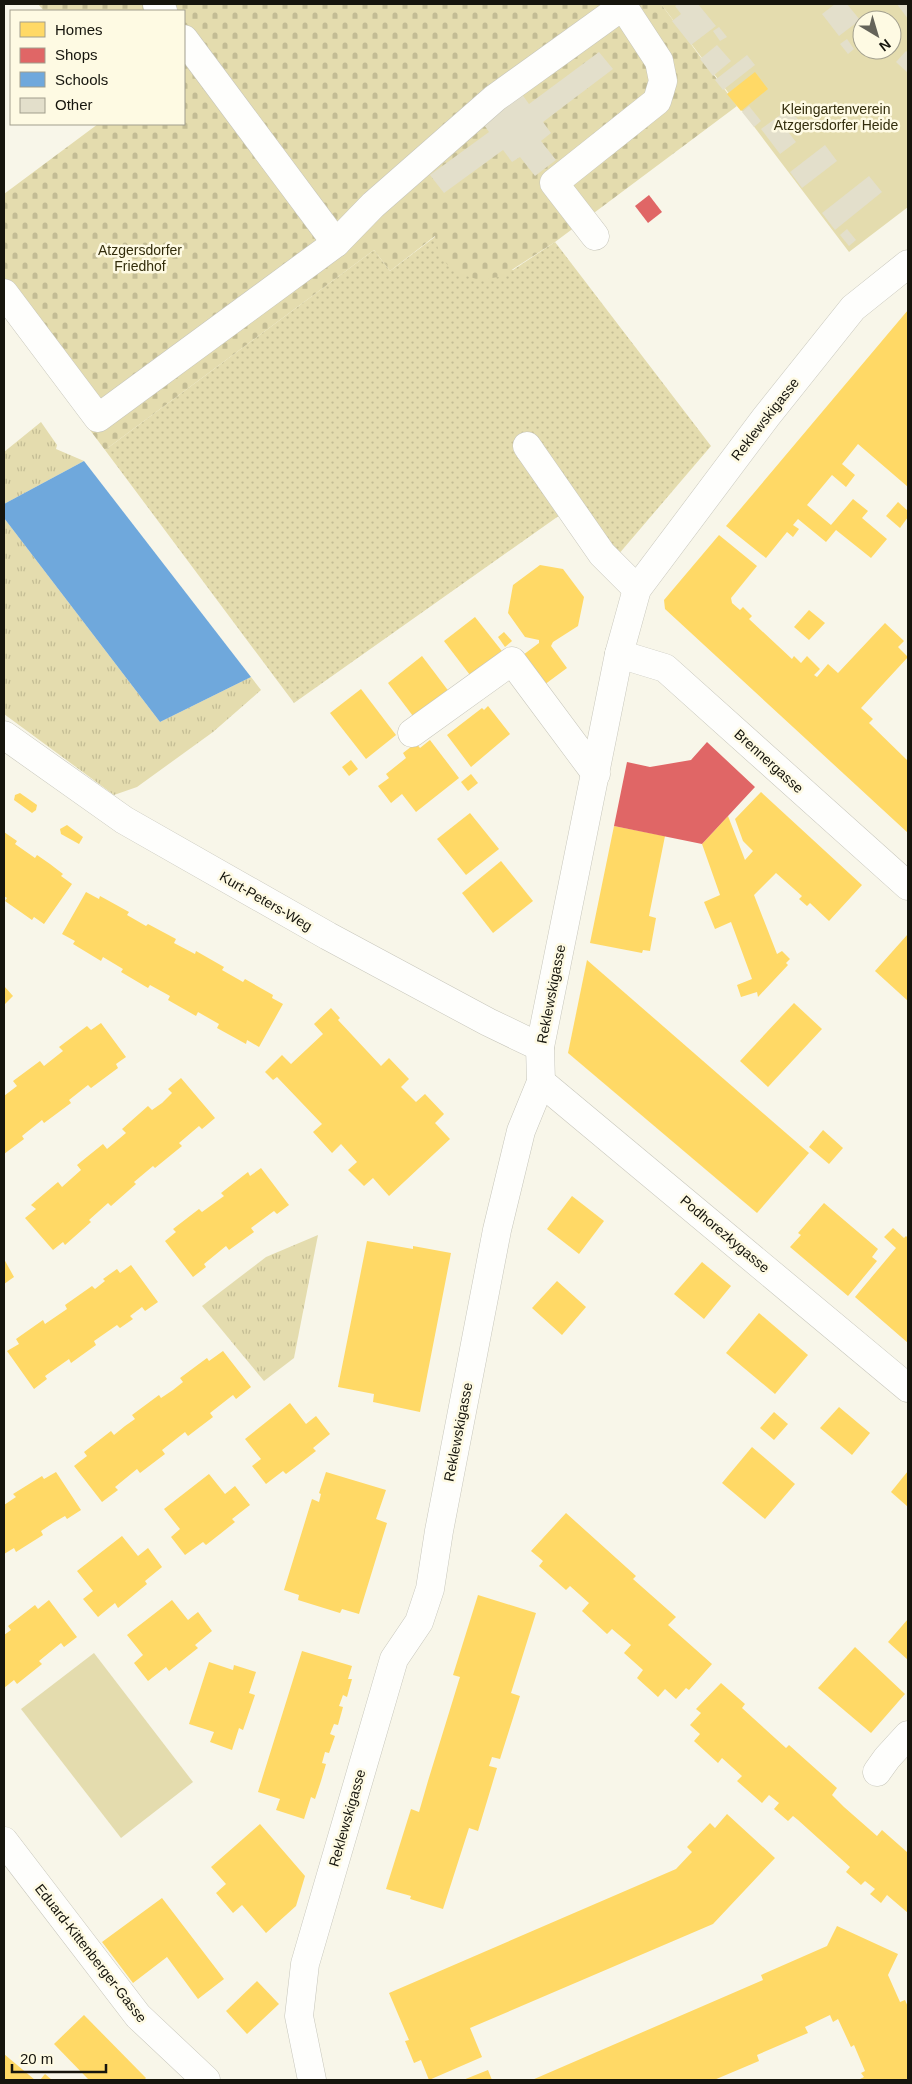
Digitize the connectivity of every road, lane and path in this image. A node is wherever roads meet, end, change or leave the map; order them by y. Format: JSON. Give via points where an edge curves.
{"nodes":[{"id":1,"x":185,"y":40,"type":"edge"},
{"id":2,"x":595,"y":236,"type":"dead end"},
{"id":3,"x":336,"y":243,"type":"junction"},
{"id":4,"x":908,"y":264,"type":"edge"},
{"id":5,"x":4,"y":293,"type":"edge"},
{"id":6,"x":527,"y":446,"type":"dead end"},
{"id":7,"x":637,"y":589,"type":"junction"},
{"id":8,"x":619,"y":654,"type":"junction"},
{"id":9,"x":412,"y":733,"type":"dead end"},
{"id":10,"x":4,"y":735,"type":"edge"},
{"id":11,"x":596,"y":774,"type":"junction"},
{"id":12,"x":908,"y":886,"type":"edge"},
{"id":13,"x":540,"y":1047,"type":"junction"},
{"id":14,"x":541,"y":1082,"type":"junction"},
{"id":15,"x":908,"y":1388,"type":"edge"},
{"id":16,"x":908,"y":1735,"type":"edge"},
{"id":17,"x":877,"y":1772,"type":"dead end"},
{"id":18,"x":4,"y":1841,"type":"edge"},
{"id":19,"x":206,"y":2080,"type":"edge"},
{"id":20,"x":312,"y":2080,"type":"edge"}],
"edges":[{"from":1,"to":3,"type":"street"},
{"from":2,"to":3,"type":"street","via":[[554,183],[657,101],[663,81],[659,60],[623,6],[495,98],[373,205]]},
{"from":3,"to":5,"type":"street","via":[[98,418]]},
{"from":4,"to":7,"type":"street","name":"Reklewskigasse","via":[[853,308],[766,417]]},
{"from":6,"to":7,"type":"street","via":[[602,554]]},
{"from":7,"to":8,"type":"street","name":"Reklewskigasse"},
{"from":8,"to":11,"type":"street","name":"Reklewskigasse"},
{"from":8,"to":12,"type":"street","name":"Brennergasse","via":[[665,668]]},
{"from":9,"to":11,"type":"street","via":[[512,661]]},
{"from":10,"to":13,"type":"street","name":"Kurt-Peters-Weg","via":[[124,820],[328,936]]},
{"from":11,"to":13,"type":"street","name":"Reklewskigasse"},
{"from":13,"to":14,"type":"street","name":"Reklewskigasse"},
{"from":14,"to":15,"type":"street","name":"Podhorezkygasse"},
{"from":14,"to":20,"type":"street","name":"Reklewskigasse","via":[[521,1131],[497,1230],[430,1589],[419,1622],[394,1659],[305,1964],[299,2016]]},
{"from":16,"to":17,"type":"street"},
{"from":18,"to":19,"type":"street","name":"Eduard-Kittenberger-Gasse","via":[[138,2016]]}]}
